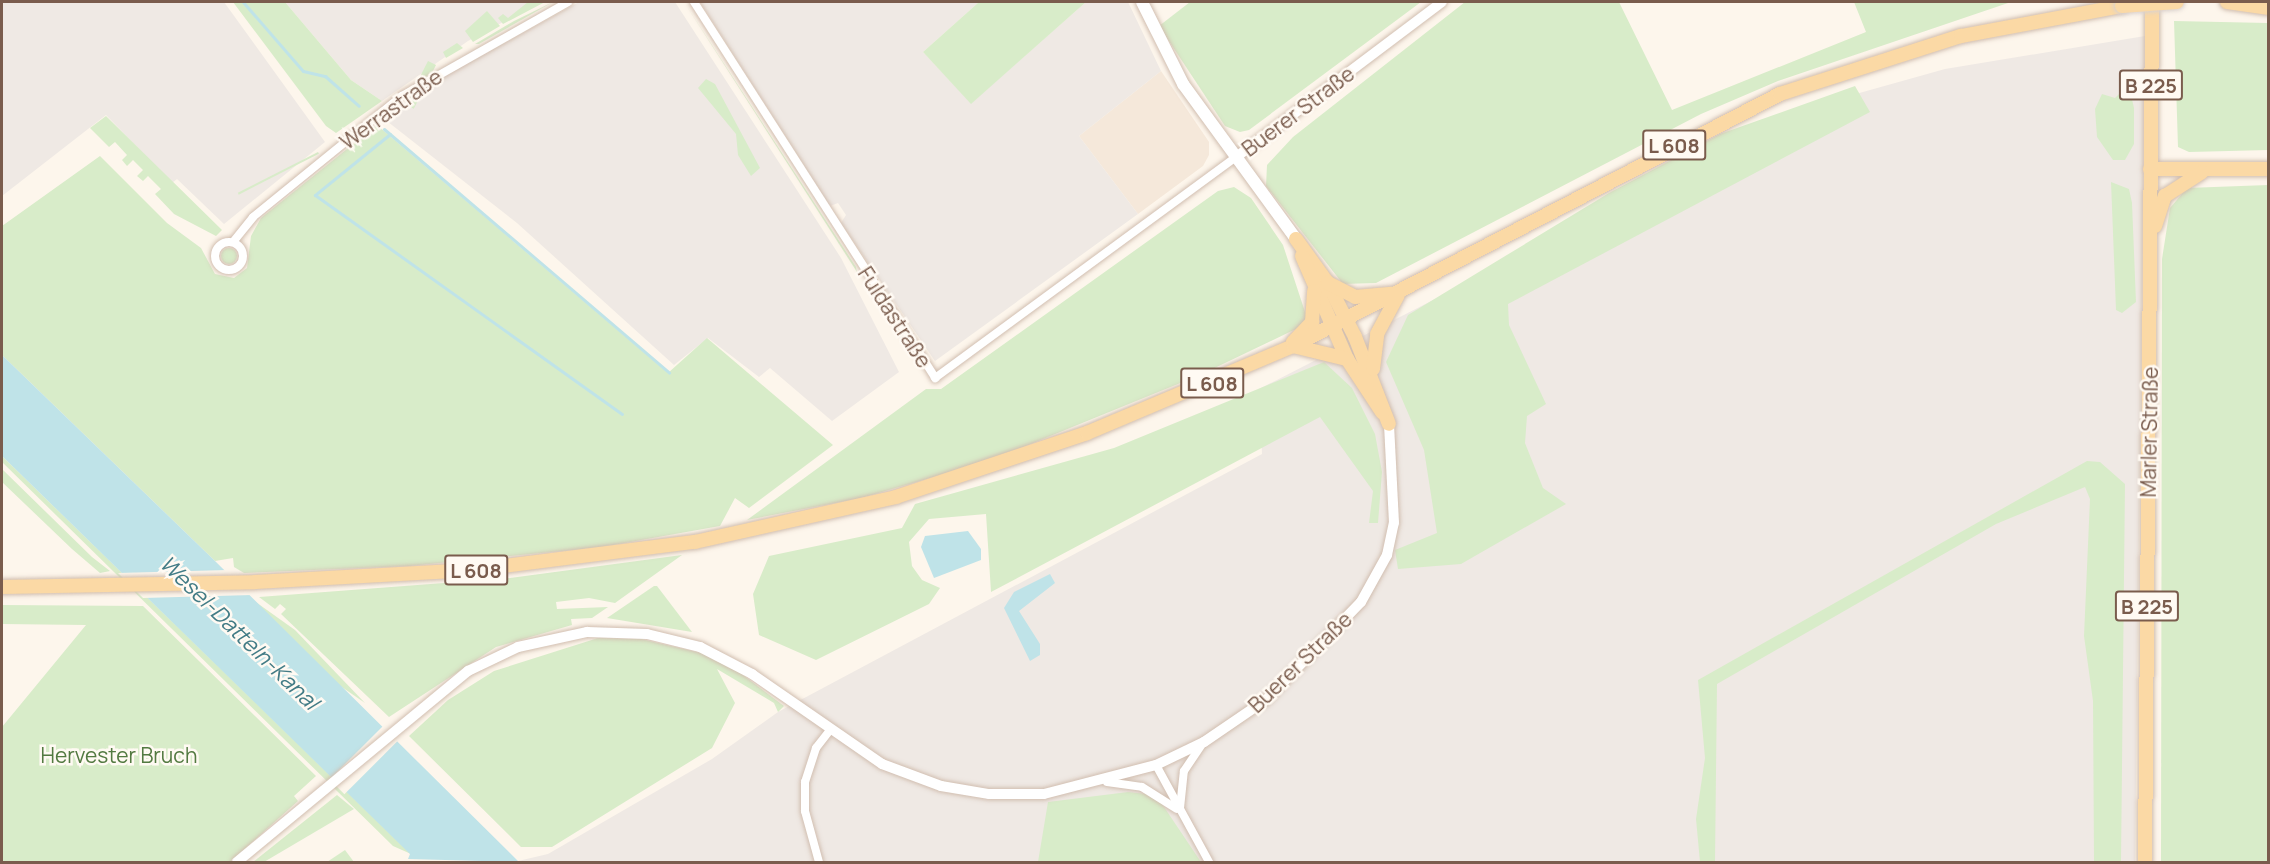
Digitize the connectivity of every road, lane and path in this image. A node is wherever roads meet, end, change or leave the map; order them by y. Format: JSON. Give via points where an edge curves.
{"nodes":[{"id":1,"x":568,"y":2,"type":"edge"},
{"id":2,"x":694,"y":2,"type":"edge"},
{"id":3,"x":1142,"y":2,"type":"edge"},
{"id":4,"x":1442,"y":2,"type":"edge"},
{"id":5,"x":2152,"y":2,"type":"edge"},
{"id":6,"x":2177,"y":2,"type":"edge"},
{"id":7,"x":2228,"y":2,"type":"edge"},
{"id":8,"x":2268,"y":8,"type":"edge"},
{"id":9,"x":1235,"y":158,"type":"junction"},
{"id":10,"x":2150,"y":169,"type":"junction"},
{"id":11,"x":2210,"y":169,"type":"junction"},
{"id":12,"x":2268,"y":169,"type":"edge"},
{"id":13,"x":1296,"y":239,"type":"junction"},
{"id":14,"x":233,"y":242,"type":"dead end"},
{"id":15,"x":2151,"y":242,"type":"junction"},
{"id":16,"x":1327,"y":282,"type":"junction"},
{"id":17,"x":1312,"y":283,"type":"junction"},
{"id":18,"x":1399,"y":294,"type":"junction"},
{"id":19,"x":1340,"y":324,"type":"junction"},
{"id":20,"x":1293,"y":346,"type":"junction"},
{"id":21,"x":1277,"y":353,"type":"junction"},
{"id":22,"x":1347,"y":359,"type":"junction"},
{"id":23,"x":1373,"y":376,"type":"junction"},
{"id":24,"x":1389,"y":424,"type":"junction"},
{"id":25,"x":2,"y":587,"type":"edge"},
{"id":26,"x":831,"y":729,"type":"junction"},
{"id":27,"x":1204,"y":742,"type":"junction"},
{"id":28,"x":1156,"y":765,"type":"junction"},
{"id":29,"x":1107,"y":782,"type":"junction"},
{"id":30,"x":1180,"y":811,"type":"junction"},
{"id":31,"x":237,"y":862,"type":"edge"},
{"id":32,"x":819,"y":862,"type":"edge"},
{"id":33,"x":1209,"y":862,"type":"edge"},
{"id":34,"x":2145,"y":862,"type":"edge"}],
"edges":[{"from":1,"to":14,"type":"street","name":"Werrastraße","via":[[402,96],[253,217]]},
{"from":2,"to":9,"type":"street","name":"Fuldastraße","via":[[935,378]]},
{"from":3,"to":9,"type":"main road","via":[[1172,67]]},
{"from":4,"to":9,"type":"street","name":"Buerer Straße"},
{"from":5,"to":10,"type":"main road","name":"Marler Straße","number":"B 225"},
{"from":6,"to":18,"type":"main road","number":"L 608","bridge":true,"via":[[2122,6],[1950,39],[1780,94],[1706,128]]},
{"from":7,"to":8,"type":"main road"},
{"from":9,"to":13,"type":"main road","name":"Buerer Straße"},
{"from":10,"to":11,"type":"main road"},
{"from":10,"to":15,"type":"main road","name":"Marler Straße","number":"B 225"},
{"from":11,"to":12,"type":"main road"},
{"from":11,"to":15,"type":"main road","via":[[2165,196]]},
{"from":13,"to":16,"type":"main road"},
{"from":13,"to":17,"type":"main road"},
{"from":15,"to":34,"type":"main road","name":"Marler Straße","number":"B 225"},
{"from":16,"to":18,"type":"main road","via":[[1355,297]]},
{"from":16,"to":19,"type":"main road"},
{"from":17,"to":19,"type":"main road"},
{"from":17,"to":21,"type":"main road","via":[[1312,322]]},
{"from":18,"to":19,"type":"main road","number":"L 608"},
{"from":18,"to":23,"type":"main road","via":[[1372,348]]},
{"from":19,"to":20,"type":"main road","number":"L 608"},
{"from":19,"to":22,"type":"main road"},
{"from":19,"to":23,"type":"main road"},
{"from":20,"to":21,"type":"main road","number":"L 608"},
{"from":20,"to":22,"type":"main road"},
{"from":21,"to":25,"type":"main road","number":"L 608","via":[[1020,458],[896,497],[695,542],[472,570],[255,582]]},
{"from":22,"to":24,"type":"main road"},
{"from":23,"to":24,"type":"main road"},
{"from":24,"to":27,"type":"street","name":"Buerer Straße","via":[[1394,523],[1387,555],[1368,592],[1283,685]]},
{"from":26,"to":29,"type":"street","name":"Buerer Straße","via":[[889,767],[957,789],[1044,794]]},
{"from":26,"to":31,"type":"street","name":"Buerer Straße","via":[[718,655],[681,641],[616,631],[548,638],[499,655],[456,679]]},
{"from":26,"to":32,"type":"street","via":[[816,748],[805,782],[804,811]]},
{"from":27,"to":28,"type":"street","name":"Buerer Straße"},
{"from":27,"to":30,"type":"street","via":[[1184,771]]},
{"from":28,"to":29,"type":"street","name":"Buerer Straße"},
{"from":28,"to":30,"type":"street"},
{"from":29,"to":30,"type":"street","via":[[1142,787]]},
{"from":30,"to":33,"type":"street"}]}
